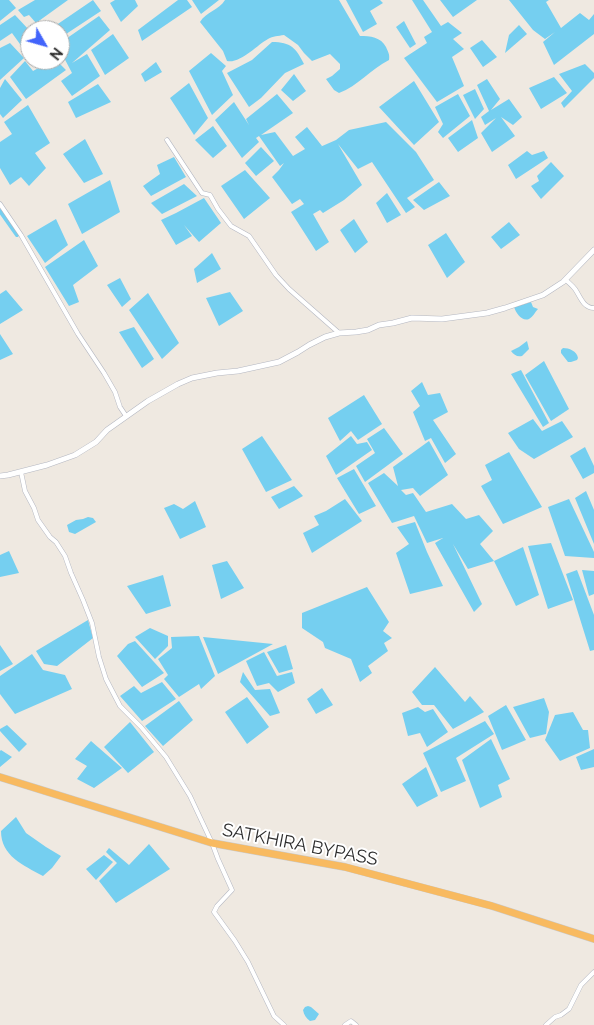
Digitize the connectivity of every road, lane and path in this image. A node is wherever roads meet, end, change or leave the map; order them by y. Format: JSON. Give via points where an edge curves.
{"nodes":[{"id":1,"x":167,"y":140,"type":"dead end"},
{"id":2,"x":0,"y":204,"type":"edge"},
{"id":3,"x":594,"y":250,"type":"edge"},
{"id":4,"x":566,"y":280,"type":"junction"},
{"id":5,"x":594,"y":308,"type":"edge"},
{"id":6,"x":339,"y":333,"type":"junction"},
{"id":7,"x":126,"y":416,"type":"junction"},
{"id":8,"x":21,"y":472,"type":"junction"},
{"id":9,"x":0,"y":476,"type":"edge"},
{"id":10,"x":0,"y":778,"type":"edge"},
{"id":11,"x":212,"y":843,"type":"junction"},
{"id":12,"x":594,"y":939,"type":"edge"},
{"id":13,"x":594,"y":972,"type":"edge"},
{"id":14,"x":358,"y":1018,"type":"dead end"},
{"id":15,"x":351,"y":1021,"type":"junction"},
{"id":16,"x":284,"y":1025,"type":"edge"},
{"id":17,"x":345,"y":1025,"type":"edge"},
{"id":18,"x":356,"y":1025,"type":"edge"},
{"id":19,"x":546,"y":1025,"type":"edge"}],
"edges":[{"from":1,"to":6,"type":"street","via":[[202,193],[210,195],[231,226],[249,236],[276,275]]},
{"from":2,"to":7,"type":"street","via":[[104,372]]},
{"from":3,"to":4,"type":"street"},
{"from":4,"to":5,"type":"street","via":[[586,306]]},
{"from":4,"to":6,"type":"street","via":[[543,295],[496,311],[454,318],[412,318],[368,330]]},
{"from":6,"to":7,"type":"street","via":[[279,362],[192,378]]},
{"from":7,"to":8,"type":"street","via":[[75,455]]},
{"from":8,"to":9,"type":"street"},
{"from":8,"to":11,"type":"street","via":[[25,491],[38,520],[65,556],[92,623],[112,691],[120,706],[166,757],[190,796]]},
{"from":10,"to":11,"type":"highway","name":"SATKHIRA BYPASS"},
{"from":11,"to":12,"type":"highway","name":"SATKHIRA BYPASS","via":[[345,867],[492,906]]},
{"from":11,"to":16,"type":"street","via":[[232,890],[214,912],[248,962],[274,1016]]},
{"from":13,"to":19,"type":"street","via":[[581,985],[569,1009]]},
{"from":14,"to":15,"type":"street"},
{"from":15,"to":17,"type":"street"},
{"from":15,"to":18,"type":"street"}]}
